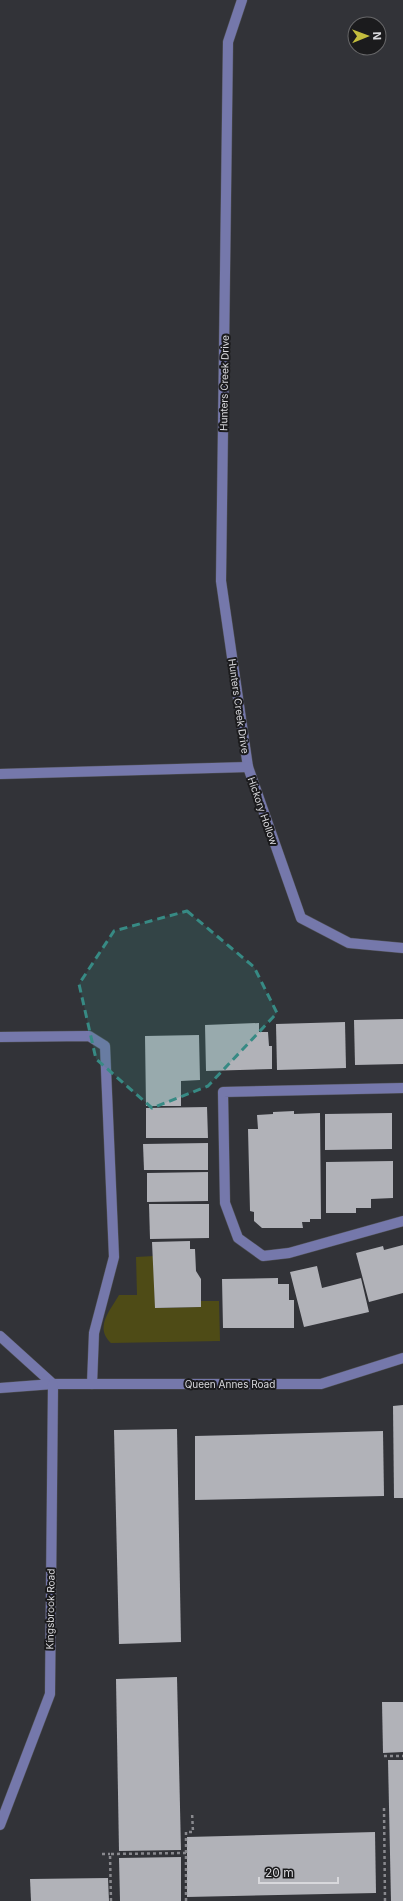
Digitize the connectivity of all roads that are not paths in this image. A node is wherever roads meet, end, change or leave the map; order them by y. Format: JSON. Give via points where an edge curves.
{"nodes":[{"id":1,"x":242,"y":0,"type":"edge"},
{"id":2,"x":248,"y":767,"type":"junction"},
{"id":3,"x":0,"y":774,"type":"edge"},
{"id":4,"x":403,"y":948,"type":"edge"},
{"id":5,"x":0,"y":1037,"type":"edge"},
{"id":6,"x":403,"y":1088,"type":"edge"},
{"id":7,"x":403,"y":1221,"type":"edge"},
{"id":8,"x":0,"y":1336,"type":"edge"},
{"id":9,"x":403,"y":1358,"type":"edge"},
{"id":10,"x":53,"y":1384,"type":"junction"},
{"id":11,"x":92,"y":1384,"type":"junction"},
{"id":12,"x":0,"y":1388,"type":"edge"},
{"id":13,"x":0,"y":1825,"type":"edge"}],
"edges":[{"from":1,"to":2,"type":"street","name":"Hunters Creek Drive","via":[[228,42],[221,580]]},
{"from":2,"to":3,"type":"street","name":"Hickory Hollow"},
{"from":2,"to":4,"type":"street","name":"Hickory Hollow","via":[[301,918],[349,943]]},
{"from":5,"to":11,"type":"street","via":[[89,1036],[105,1046],[114,1257],[94,1333]]},
{"from":6,"to":7,"type":"street","via":[[223,1092],[225,1203],[238,1238],[263,1256],[289,1253]]},
{"from":8,"to":10,"type":"street"},
{"from":9,"to":11,"type":"street","name":"Queen Annes Road","via":[[321,1384]]},
{"from":10,"to":11,"type":"street","name":"Queen Annes Road"},
{"from":10,"to":12,"type":"street","name":"Queen Annes Road"},
{"from":10,"to":13,"type":"street","name":"Kingsbrook Road","via":[[50,1694]]}]}
